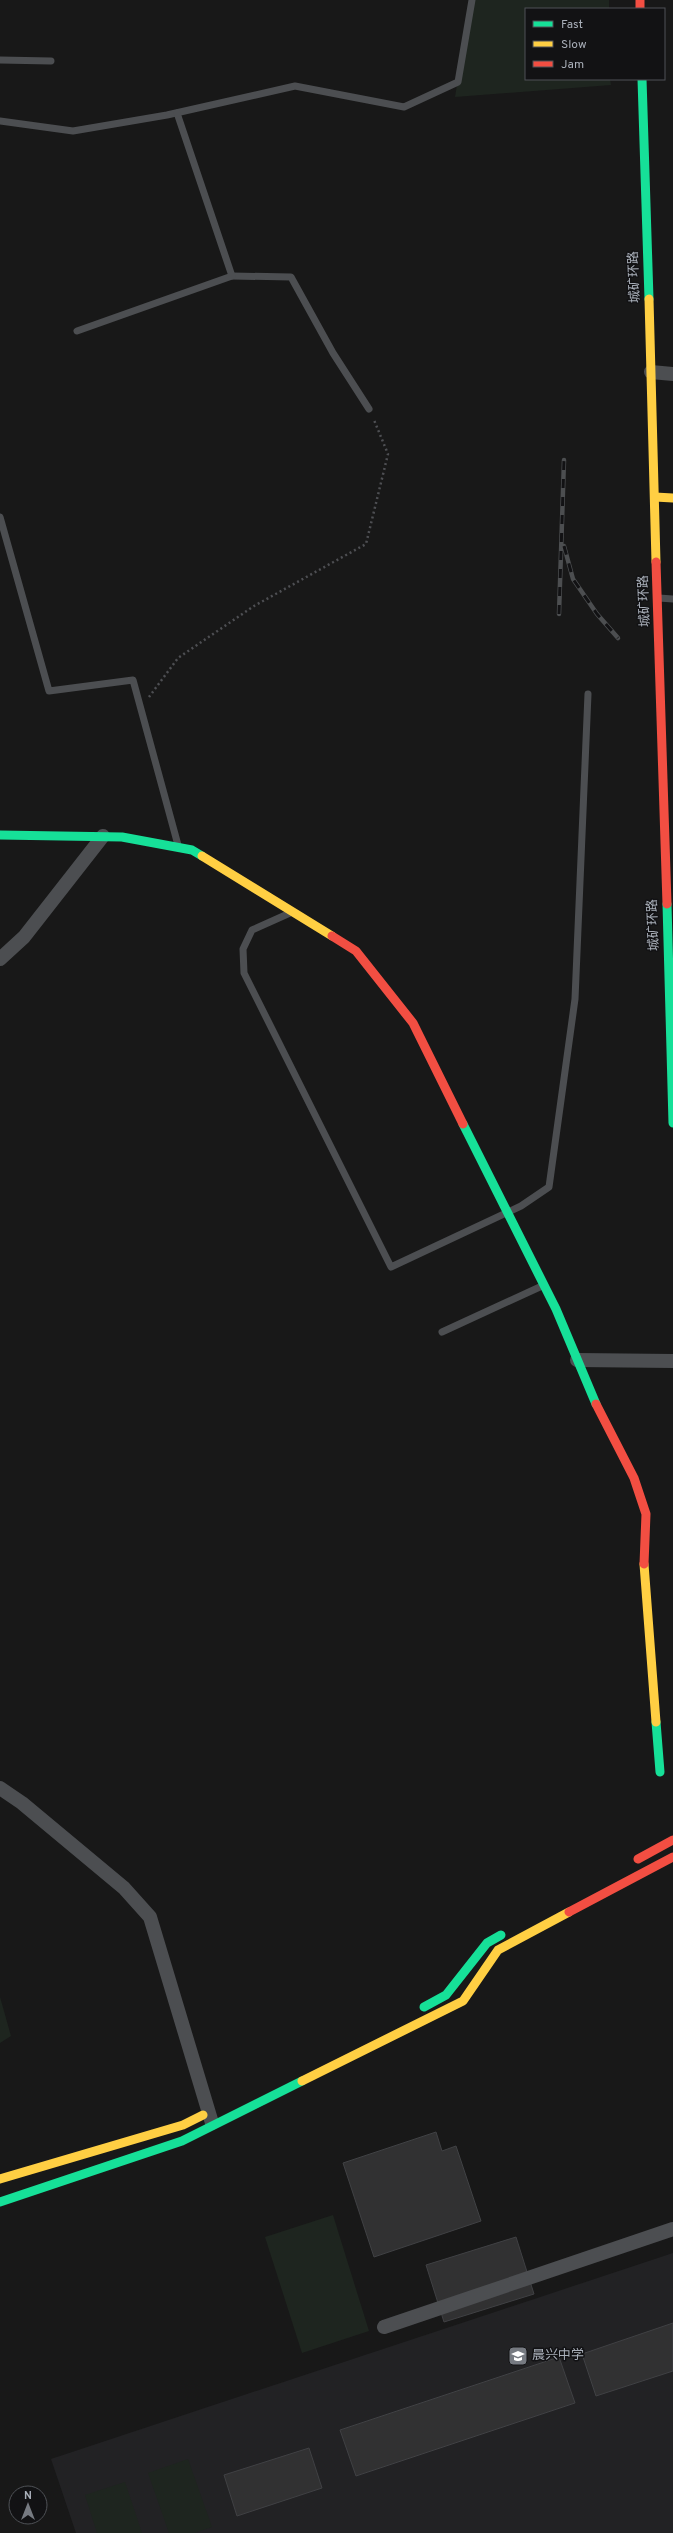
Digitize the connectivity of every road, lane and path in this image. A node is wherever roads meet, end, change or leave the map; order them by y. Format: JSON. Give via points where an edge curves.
{"nodes":[{"id":1,"x":472,"y":0,"type":"edge"},
{"id":2,"x":0,"y":60,"type":"edge"},
{"id":3,"x":51,"y":61,"type":"dead end"},
{"id":4,"x":642,"y":80,"type":"edge"},
{"id":5,"x":176,"y":113,"type":"junction"},
{"id":6,"x":0,"y":121,"type":"edge"},
{"id":7,"x":232,"y":276,"type":"junction"},
{"id":8,"x":77,"y":331,"type":"dead end"},
{"id":9,"x":651,"y":372,"type":"junction"},
{"id":10,"x":673,"y":374,"type":"edge"},
{"id":11,"x":369,"y":409,"type":"joint"},
{"id":12,"x":655,"y":497,"type":"junction"},
{"id":13,"x":673,"y":498,"type":"edge"},
{"id":14,"x":0,"y":517,"type":"edge"},
{"id":15,"x":658,"y":598,"type":"junction"},
{"id":16,"x":673,"y":599,"type":"edge"},
{"id":17,"x":588,"y":694,"type":"dead end"},
{"id":18,"x":140,"y":708,"type":"junction"},
{"id":19,"x":669,"y":822,"type":"edge"},
{"id":20,"x":0,"y":835,"type":"edge"},
{"id":21,"x":103,"y":836,"type":"junction"},
{"id":22,"x":178,"y":847,"type":"junction"},
{"id":23,"x":293,"y":912,"type":"junction"},
{"id":24,"x":0,"y":959,"type":"edge"},
{"id":25,"x":673,"y":1123,"type":"edge"},
{"id":26,"x":508,"y":1212,"type":"junction"},
{"id":27,"x":544,"y":1285,"type":"junction"},
{"id":28,"x":442,"y":1332,"type":"dead end"},
{"id":29,"x":577,"y":1360,"type":"junction"},
{"id":30,"x":673,"y":1360,"type":"edge"},
{"id":31,"x":660,"y":1772,"type":"dead end"},
{"id":32,"x":0,"y":1788,"type":"edge"},
{"id":33,"x":673,"y":1840,"type":"edge"},
{"id":34,"x":673,"y":1857,"type":"edge"},
{"id":35,"x":631,"y":1863,"type":"dead end"},
{"id":36,"x":508,"y":1932,"type":"dead end"},
{"id":37,"x":412,"y":2013,"type":"dead end"},
{"id":38,"x":212,"y":2116,"type":"junction"},
{"id":39,"x":0,"y":2179,"type":"edge"},
{"id":40,"x":0,"y":2202,"type":"edge"},
{"id":41,"x":673,"y":2229,"type":"edge"},
{"id":42,"x":384,"y":2327,"type":"dead end"}],
"edges":[{"from":1,"to":5,"type":"lane","via":[[458,82],[404,107],[295,86]]},
{"from":2,"to":3,"type":"lane"},
{"from":4,"to":9,"type":"street","name":"城矿环路"},
{"from":5,"to":6,"type":"lane","via":[[73,131]]},
{"from":5,"to":7,"type":"lane"},
{"from":7,"to":8,"type":"lane"},
{"from":7,"to":11,"type":"lane","via":[[291,277],[333,353]]},
{"from":9,"to":10,"type":"street"},
{"from":9,"to":12,"type":"street","name":"城矿环路"},
{"from":11,"to":18,"type":"path","via":[[388,454],[366,544],[254,606],[178,658]]},
{"from":12,"to":13,"type":"street"},
{"from":12,"to":15,"type":"street","name":"城矿环路"},
{"from":14,"to":18,"type":"lane","via":[[49,691],[133,680]]},
{"from":15,"to":16,"type":"lane"},
{"from":15,"to":19,"type":"street","name":"城矿环路"},
{"from":17,"to":26,"type":"lane","via":[[575,999],[549,1187]]},
{"from":18,"to":22,"type":"lane"},
{"from":19,"to":25,"type":"street","name":"城矿环路"},
{"from":20,"to":21,"type":"street"},
{"from":21,"to":22,"type":"street"},
{"from":21,"to":24,"type":"street","via":[[24,937]]},
{"from":22,"to":23,"type":"street","via":[[192,850]]},
{"from":23,"to":26,"type":"street","via":[[356,951],[412,1023]]},
{"from":23,"to":26,"type":"lane","via":[[252,930],[243,949],[244,973],[391,1267]]},
{"from":26,"to":27,"type":"street"},
{"from":27,"to":28,"type":"lane"},
{"from":27,"to":29,"type":"street"},
{"from":29,"to":30,"type":"street"},
{"from":29,"to":31,"type":"street","via":[[590,1392],[634,1478],[646,1514],[644,1570]]},
{"from":32,"to":38,"type":"street","via":[[22,1803],[124,1888],[150,1917]]},
{"from":33,"to":35,"type":"street"},
{"from":34,"to":38,"type":"street","via":[[498,1950],[463,2001]]},
{"from":36,"to":37,"type":"street","via":[[487,1943],[446,1996]]},
{"from":38,"to":39,"type":"street"},
{"from":38,"to":40,"type":"street","via":[[182,2140]]},
{"from":41,"to":42,"type":"street"}]}
